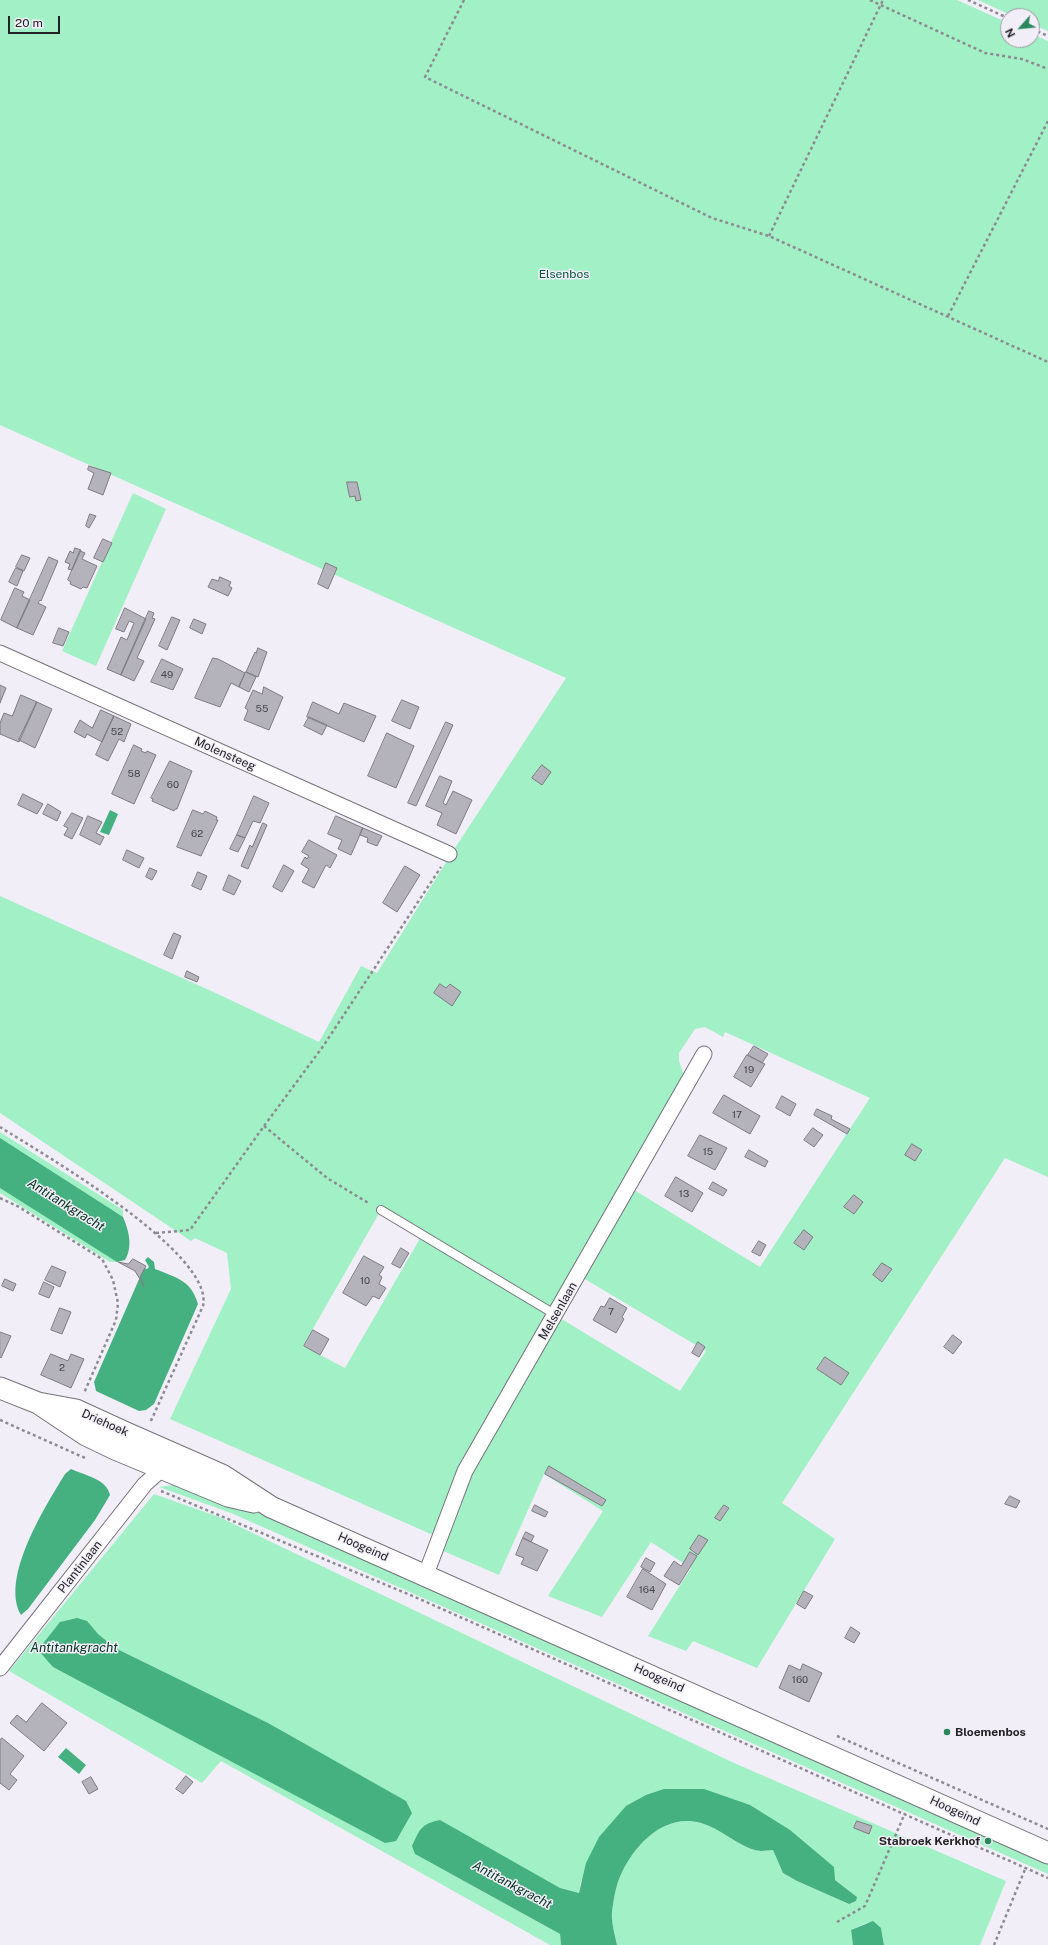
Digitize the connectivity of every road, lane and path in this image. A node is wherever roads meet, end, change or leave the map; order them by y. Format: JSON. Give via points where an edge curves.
{"nodes":[{"id":1,"x":464,"y":0,"type":"edge"},
{"id":2,"x":870,"y":0,"type":"edge"},
{"id":3,"x":883,"y":0,"type":"edge"},
{"id":4,"x":968,"y":0,"type":"edge"},
{"id":5,"x":880,"y":5,"type":"junction"},
{"id":6,"x":1000,"y":14,"type":"edge"},
{"id":7,"x":1048,"y":69,"type":"edge"},
{"id":8,"x":1048,"y":121,"type":"edge"},
{"id":9,"x":769,"y":236,"type":"junction"},
{"id":10,"x":948,"y":316,"type":"junction"},
{"id":11,"x":1048,"y":362,"type":"edge"},
{"id":12,"x":0,"y":653,"type":"edge"},
{"id":13,"x":450,"y":854,"type":"joint"},
{"id":14,"x":704,"y":1054,"type":"dead end"},
{"id":15,"x":264,"y":1126,"type":"junction"},
{"id":16,"x":0,"y":1127,"type":"edge"},
{"id":17,"x":0,"y":1198,"type":"edge"},
{"id":18,"x":381,"y":1210,"type":"joint"},
{"id":19,"x":156,"y":1233,"type":"junction"},
{"id":20,"x":556,"y":1315,"type":"junction"},
{"id":21,"x":0,"y":1388,"type":"edge"},
{"id":22,"x":83,"y":1396,"type":"dead end"},
{"id":23,"x":38,"y":1403,"type":"junction"},
{"id":24,"x":0,"y":1420,"type":"edge"},
{"id":25,"x":142,"y":1440,"type":"junction"},
{"id":26,"x":91,"y":1460,"type":"dead end"},
{"id":27,"x":166,"y":1461,"type":"junction"},
{"id":28,"x":145,"y":1484,"type":"junction"},
{"id":29,"x":426,"y":1574,"type":"junction"},
{"id":30,"x":0,"y":1668,"type":"edge"},
{"id":31,"x":914,"y":1792,"type":"junction"},
{"id":32,"x":905,"y":1814,"type":"junction"},
{"id":33,"x":1048,"y":1852,"type":"edge"},
{"id":34,"x":1026,"y":1868,"type":"junction"},
{"id":35,"x":1048,"y":1878,"type":"edge"},
{"id":36,"x":837,"y":1922,"type":"dead end"},
{"id":37,"x":994,"y":1945,"type":"edge"}],
"edges":[{"from":1,"to":9,"type":"path","via":[[425,77],[712,218]]},
{"from":2,"to":5,"type":"path"},
{"from":3,"to":5,"type":"path"},
{"from":4,"to":6,"type":"path"},
{"from":5,"to":7,"type":"path","via":[[985,52],[1022,59]]},
{"from":5,"to":9,"type":"path"},
{"from":8,"to":10,"type":"path"},
{"from":9,"to":10,"type":"path"},
{"from":10,"to":11,"type":"path"},
{"from":12,"to":13,"type":"street","name":"Molensteeg"},
{"from":13,"to":15,"type":"path","via":[[324,1045]]},
{"from":14,"to":20,"type":"street","name":"Melsenlaan"},
{"from":15,"to":18,"type":"path","via":[[327,1178]]},
{"from":15,"to":19,"type":"path","via":[[190,1230]]},
{"from":16,"to":19,"type":"path","via":[[129,1210]]},
{"from":17,"to":22,"type":"path","via":[[19,1207],[102,1259],[113,1280],[118,1303],[116,1320]]},
{"from":18,"to":20,"type":"lane"},
{"from":19,"to":25,"type":"path","via":[[188,1266],[204,1299]]},
{"from":20,"to":29,"type":"street","name":"Melsenlaan","via":[[465,1471]]},
{"from":21,"to":23,"type":"main road","name":"Driehoek"},
{"from":23,"to":25,"type":"main road","name":"Driehoek","via":[[76,1410]]},
{"from":23,"to":27,"type":"main road","name":"Driehoek","via":[[86,1435]]},
{"from":24,"to":26,"type":"path"},
{"from":25,"to":27,"type":"main road","name":"Driehoek"},
{"from":27,"to":28,"type":"street","name":"Plantinlaan"},
{"from":27,"to":29,"type":"main road","name":"Hoogeind","via":[[228,1496],[271,1507]]},
{"from":28,"to":30,"type":"street","name":"Plantinlaan"},
{"from":28,"to":32,"type":"path","via":[[415,1597]]},
{"from":29,"to":31,"type":"main road","name":"Hoogeind"},
{"from":31,"to":32,"type":"path"},
{"from":31,"to":33,"type":"main road","name":"Hoogeind"},
{"from":32,"to":34,"type":"path"},
{"from":32,"to":36,"type":"path","via":[[865,1906]]},
{"from":34,"to":35,"type":"path"},
{"from":34,"to":37,"type":"path"}]}
